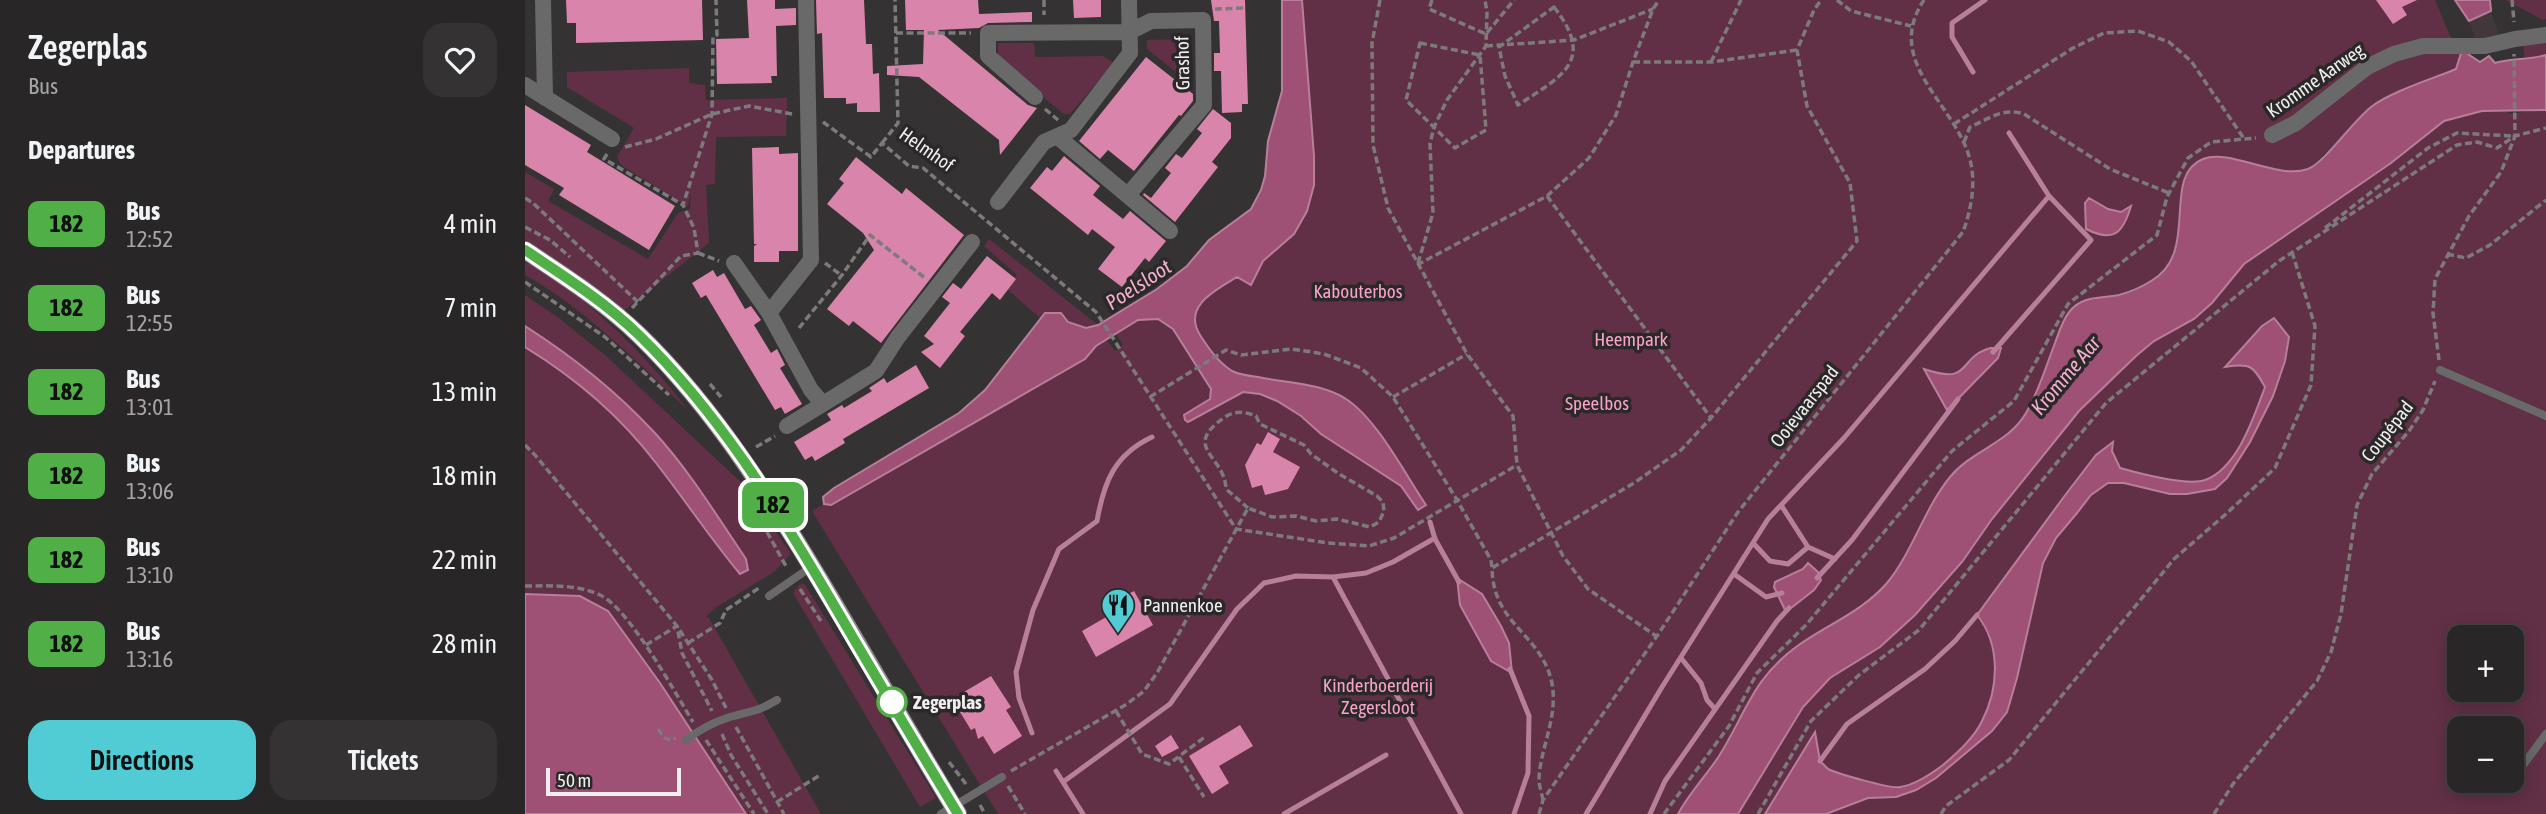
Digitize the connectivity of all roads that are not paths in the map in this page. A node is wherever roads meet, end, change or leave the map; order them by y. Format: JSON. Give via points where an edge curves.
{"nodes":[{"id":1,"x":543,"y":0,"type":"edge"},
{"id":2,"x":806,"y":0,"type":"edge"},
{"id":3,"x":1129,"y":0,"type":"edge"},
{"id":4,"x":1129,"y":32,"type":"junction"},
{"id":5,"x":2546,"y":35,"type":"edge"},
{"id":6,"x":525,"y":85,"type":"edge"},
{"id":7,"x":1035,"y":97,"type":"road end"},
{"id":8,"x":545,"y":98,"type":"junction"},
{"id":9,"x":1065,"y":133,"type":"junction"},
{"id":10,"x":2272,"y":135,"type":"dead end"},
{"id":11,"x":613,"y":139,"type":"road end"},
{"id":12,"x":1128,"y":195,"type":"junction"},
{"id":13,"x":998,"y":202,"type":"road end"},
{"id":14,"x":1170,"y":231,"type":"dead end"},
{"id":15,"x":972,"y":242,"type":"dead end"},
{"id":16,"x":525,"y":250,"type":"edge"},
{"id":17,"x":734,"y":263,"type":"road end"},
{"id":18,"x":769,"y":313,"type":"junction"},
{"id":19,"x":2440,"y":370,"type":"road end"},
{"id":20,"x":823,"y":404,"type":"junction"},
{"id":21,"x":2546,"y":416,"type":"edge"},
{"id":22,"x":787,"y":425,"type":"dead end"},
{"id":23,"x":811,"y":567,"type":"junction"},
{"id":24,"x":769,"y":596,"type":"dead end"},
{"id":25,"x":777,"y":700,"type":"dead end"},
{"id":26,"x":2546,"y":734,"type":"edge"},
{"id":27,"x":686,"y":740,"type":"dead end"},
{"id":28,"x":2524,"y":764,"type":"edge"},
{"id":29,"x":1002,"y":777,"type":"road end"},
{"id":30,"x":951,"y":811,"type":"edge"}],
"edges":[{"from":1,"to":8,"type":"street"},
{"from":2,"to":18,"type":"street","via":[[811,260]]},
{"from":3,"to":4,"type":"street"},
{"from":4,"to":7,"type":"street","name":"Grashof","via":[[988,33],[988,56]]},
{"from":4,"to":9,"type":"street","via":[[1130,53]]},
{"from":4,"to":12,"type":"street","name":"Grashof","via":[[1151,20],[1203,20],[1204,105]]},
{"from":5,"to":10,"type":"street","name":"Kromme Aarweg","via":[[2485,46],[2423,46],[2393,54],[2367,67],[2295,123]]},
{"from":6,"to":8,"type":"street"},
{"from":8,"to":11,"type":"street"},
{"from":9,"to":12,"type":"street"},
{"from":9,"to":13,"type":"street","via":[[1044,142]]},
{"from":12,"to":14,"type":"street"},
{"from":15,"to":20,"type":"street","via":[[876,371]]},
{"from":16,"to":23,"type":"street","via":[[587,292],[665,362],[734,446]]},
{"from":17,"to":18,"type":"street"},
{"from":18,"to":20,"type":"street"},
{"from":19,"to":21,"type":"lane"},
{"from":20,"to":22,"type":"street"},
{"from":23,"to":24,"type":"lane"},
{"from":23,"to":30,"type":"street"},
{"from":25,"to":27,"type":"lane","via":[[759,711],[700,730]]},
{"from":26,"to":28,"type":"lane"},
{"from":29,"to":30,"type":"lane"}]}
